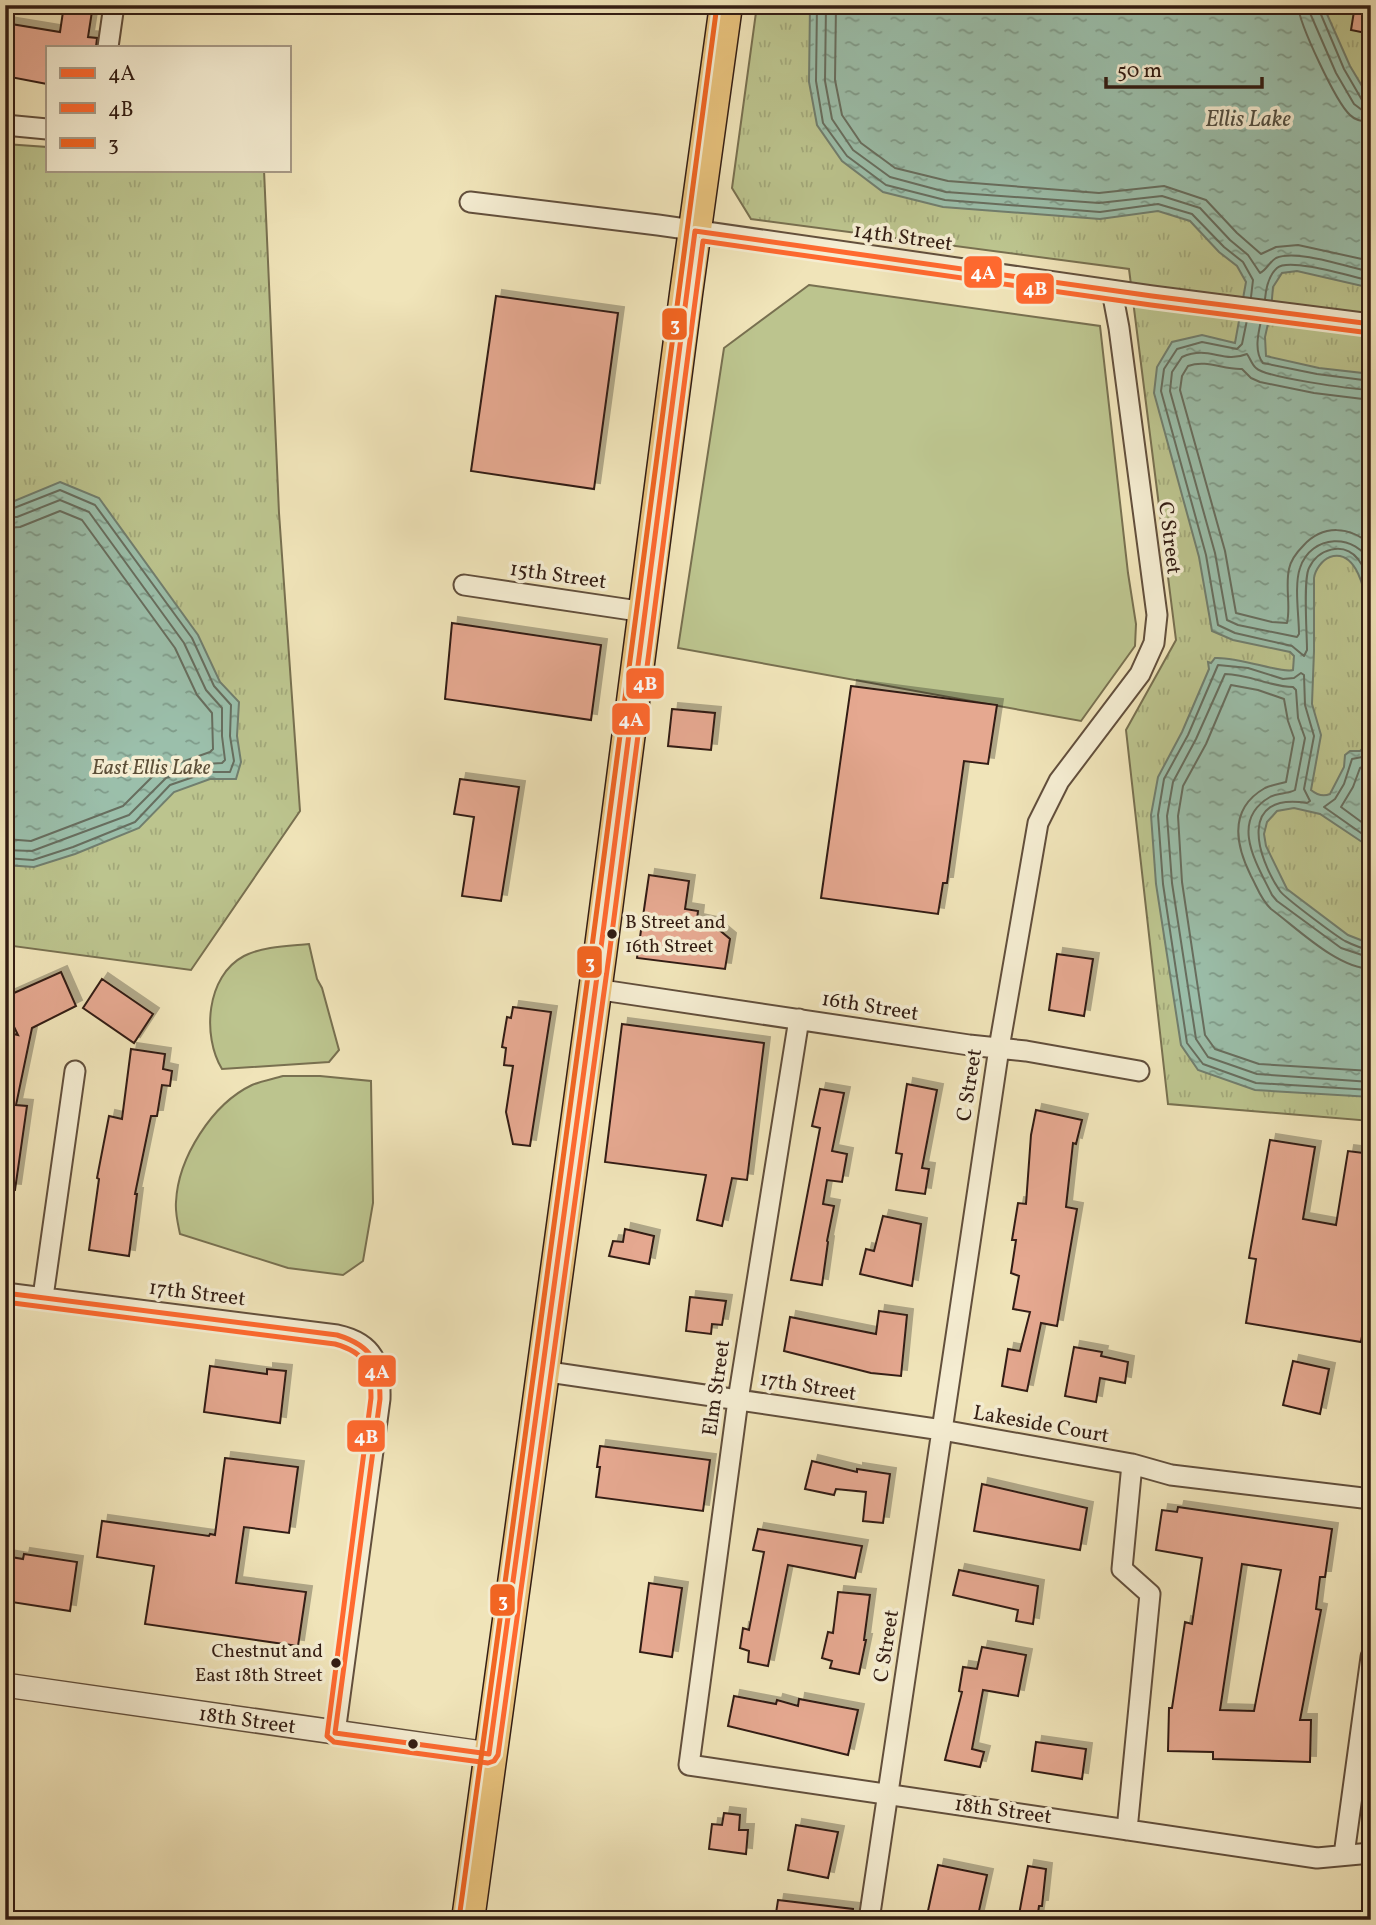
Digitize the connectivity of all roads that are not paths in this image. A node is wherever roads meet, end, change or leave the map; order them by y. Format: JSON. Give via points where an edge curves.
{"nodes":[{"id":1,"x":114,"y":5,"type":"edge"},
{"id":2,"x":726,"y":5,"type":"edge"},
{"id":3,"x":108,"y":46,"type":"edge"},
{"id":4,"x":5,"y":125,"type":"edge"},
{"id":5,"x":46,"y":129,"type":"edge"},
{"id":6,"x":470,"y":202,"type":"dead end"},
{"id":7,"x":695,"y":231,"type":"junction"},
{"id":8,"x":1112,"y":291,"type":"junction"},
{"id":9,"x":1371,"y":324,"type":"edge"},
{"id":10,"x":464,"y":585,"type":"dead end"},
{"id":11,"x":645,"y":612,"type":"junction"},
{"id":12,"x":595,"y":989,"type":"junction"},
{"id":13,"x":799,"y":1019,"type":"junction"},
{"id":14,"x":999,"y":1048,"type":"junction"},
{"id":15,"x":1139,"y":1070,"type":"dead end"},
{"id":16,"x":75,"y":1071,"type":"dead end"},
{"id":17,"x":5,"y":1293,"type":"edge"},
{"id":18,"x":43,"y":1297,"type":"junction"},
{"id":19,"x":542,"y":1371,"type":"junction"},
{"id":20,"x":738,"y":1400,"type":"junction"},
{"id":21,"x":942,"y":1430,"type":"junction"},
{"id":22,"x":1132,"y":1464,"type":"junction"},
{"id":23,"x":1371,"y":1499,"type":"edge"},
{"id":24,"x":1371,"y":1657,"type":"edge"},
{"id":25,"x":5,"y":1685,"type":"edge"},
{"id":26,"x":335,"y":1733,"type":"junction"},
{"id":27,"x":489,"y":1754,"type":"junction"},
{"id":28,"x":689,"y":1765,"type":"joint"},
{"id":29,"x":887,"y":1794,"type":"junction"},
{"id":30,"x":1127,"y":1830,"type":"junction"},
{"id":31,"x":1371,"y":1853,"type":"edge"},
{"id":32,"x":1344,"y":1855,"type":"junction"},
{"id":33,"x":468,"y":1920,"type":"edge"},
{"id":34,"x":869,"y":1920,"type":"edge"}],
"edges":[{"from":1,"to":3,"type":"street"},
{"from":2,"to":7,"type":"highway"},
{"from":4,"to":5,"type":"street"},
{"from":6,"to":7,"type":"street","name":"14th Street"},
{"from":7,"to":8,"type":"street","name":"14th Street"},
{"from":7,"to":11,"type":"highway"},
{"from":8,"to":9,"type":"street","name":"14th Street"},
{"from":8,"to":14,"type":"street","name":"C Street","via":[[1157,615],[1154,643],[1140,674],[1059,781],[1038,823]]},
{"from":10,"to":11,"type":"street","name":"15th Street"},
{"from":11,"to":12,"type":"highway"},
{"from":12,"to":13,"type":"street","name":"16th Street"},
{"from":12,"to":19,"type":"highway"},
{"from":13,"to":14,"type":"street","name":"16th Street"},
{"from":13,"to":20,"type":"street","name":"Elm Street"},
{"from":14,"to":15,"type":"street","name":"16th Street"},
{"from":14,"to":21,"type":"street","name":"C Street"},
{"from":16,"to":18,"type":"street"},
{"from":17,"to":18,"type":"street","name":"17th Street"},
{"from":18,"to":26,"type":"street","name":"17th Street","via":[[337,1335],[363,1345],[375,1359],[381,1377],[380,1399]]},
{"from":19,"to":20,"type":"street","name":"17th Street"},
{"from":19,"to":27,"type":"highway"},
{"from":20,"to":21,"type":"street","name":"17th Street"},
{"from":20,"to":28,"type":"street","name":"Elm Street"},
{"from":21,"to":22,"type":"street","name":"Lakeside Court"},
{"from":21,"to":29,"type":"street","name":"C Street"},
{"from":22,"to":23,"type":"street","name":"Lakeside Court","via":[[1171,1475]]},
{"from":22,"to":30,"type":"street","via":[[1122,1569],[1150,1594]]},
{"from":24,"to":32,"type":"street"},
{"from":25,"to":26,"type":"street","name":"18th Street"},
{"from":26,"to":27,"type":"street","name":"18th Street"},
{"from":27,"to":33,"type":"highway"},
{"from":28,"to":29,"type":"street","name":"18th Street"},
{"from":29,"to":30,"type":"street","name":"18th Street"},
{"from":29,"to":34,"type":"street","name":"C Street"},
{"from":30,"to":32,"type":"street","name":"18th Street","via":[[1317,1858]]},
{"from":31,"to":32,"type":"street","name":"18th Street"}]}
